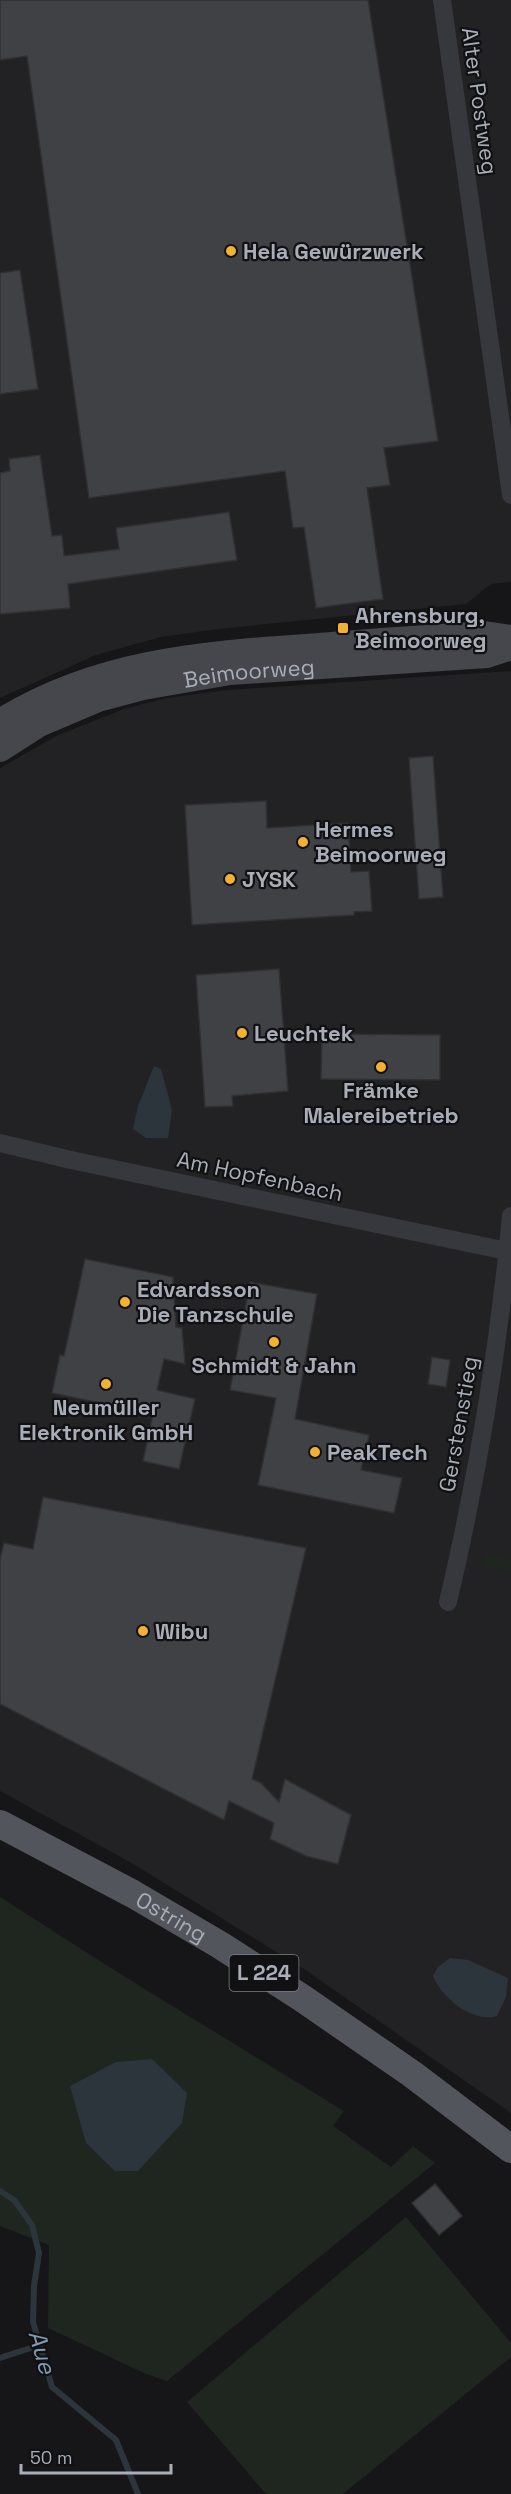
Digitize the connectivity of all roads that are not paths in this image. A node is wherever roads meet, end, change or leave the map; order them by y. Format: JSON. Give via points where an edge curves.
{"nodes":[{"id":1,"x":442,"y":0,"type":"edge"},
{"id":2,"x":511,"y":495,"type":"edge"},
{"id":3,"x":511,"y":638,"type":"edge"},
{"id":4,"x":511,"y":647,"type":"edge"},
{"id":5,"x":0,"y":722,"type":"edge"},
{"id":6,"x":0,"y":749,"type":"edge"},
{"id":7,"x":0,"y":1143,"type":"edge"},
{"id":8,"x":511,"y":1216,"type":"edge"},
{"id":9,"x":509,"y":1252,"type":"edge"},
{"id":10,"x":448,"y":1602,"type":"dead end"},
{"id":11,"x":0,"y":1824,"type":"edge"},
{"id":12,"x":511,"y":2149,"type":"edge"}],
"edges":[{"from":1,"to":2,"type":"street","name":"Alter Postweg"},
{"from":3,"to":5,"type":"main road","name":"Beimoorweg","via":[[484,634],[164,660],[91,680]]},
{"from":4,"to":6,"type":"main road","name":"Beimoorweg","via":[[487,655],[230,672],[143,687],[98,699],[39,724]]},
{"from":7,"to":9,"type":"street","name":"Am Hopfenbach"},
{"from":8,"to":9,"type":"street","name":"Gerstenstieg"},
{"from":9,"to":10,"type":"street","name":"Gerstenstieg","via":[[479,1446]]},
{"from":11,"to":12,"type":"main road","name":"Ostring","number":"L 224","via":[[134,1894],[220,1945],[412,2074]]}]}
